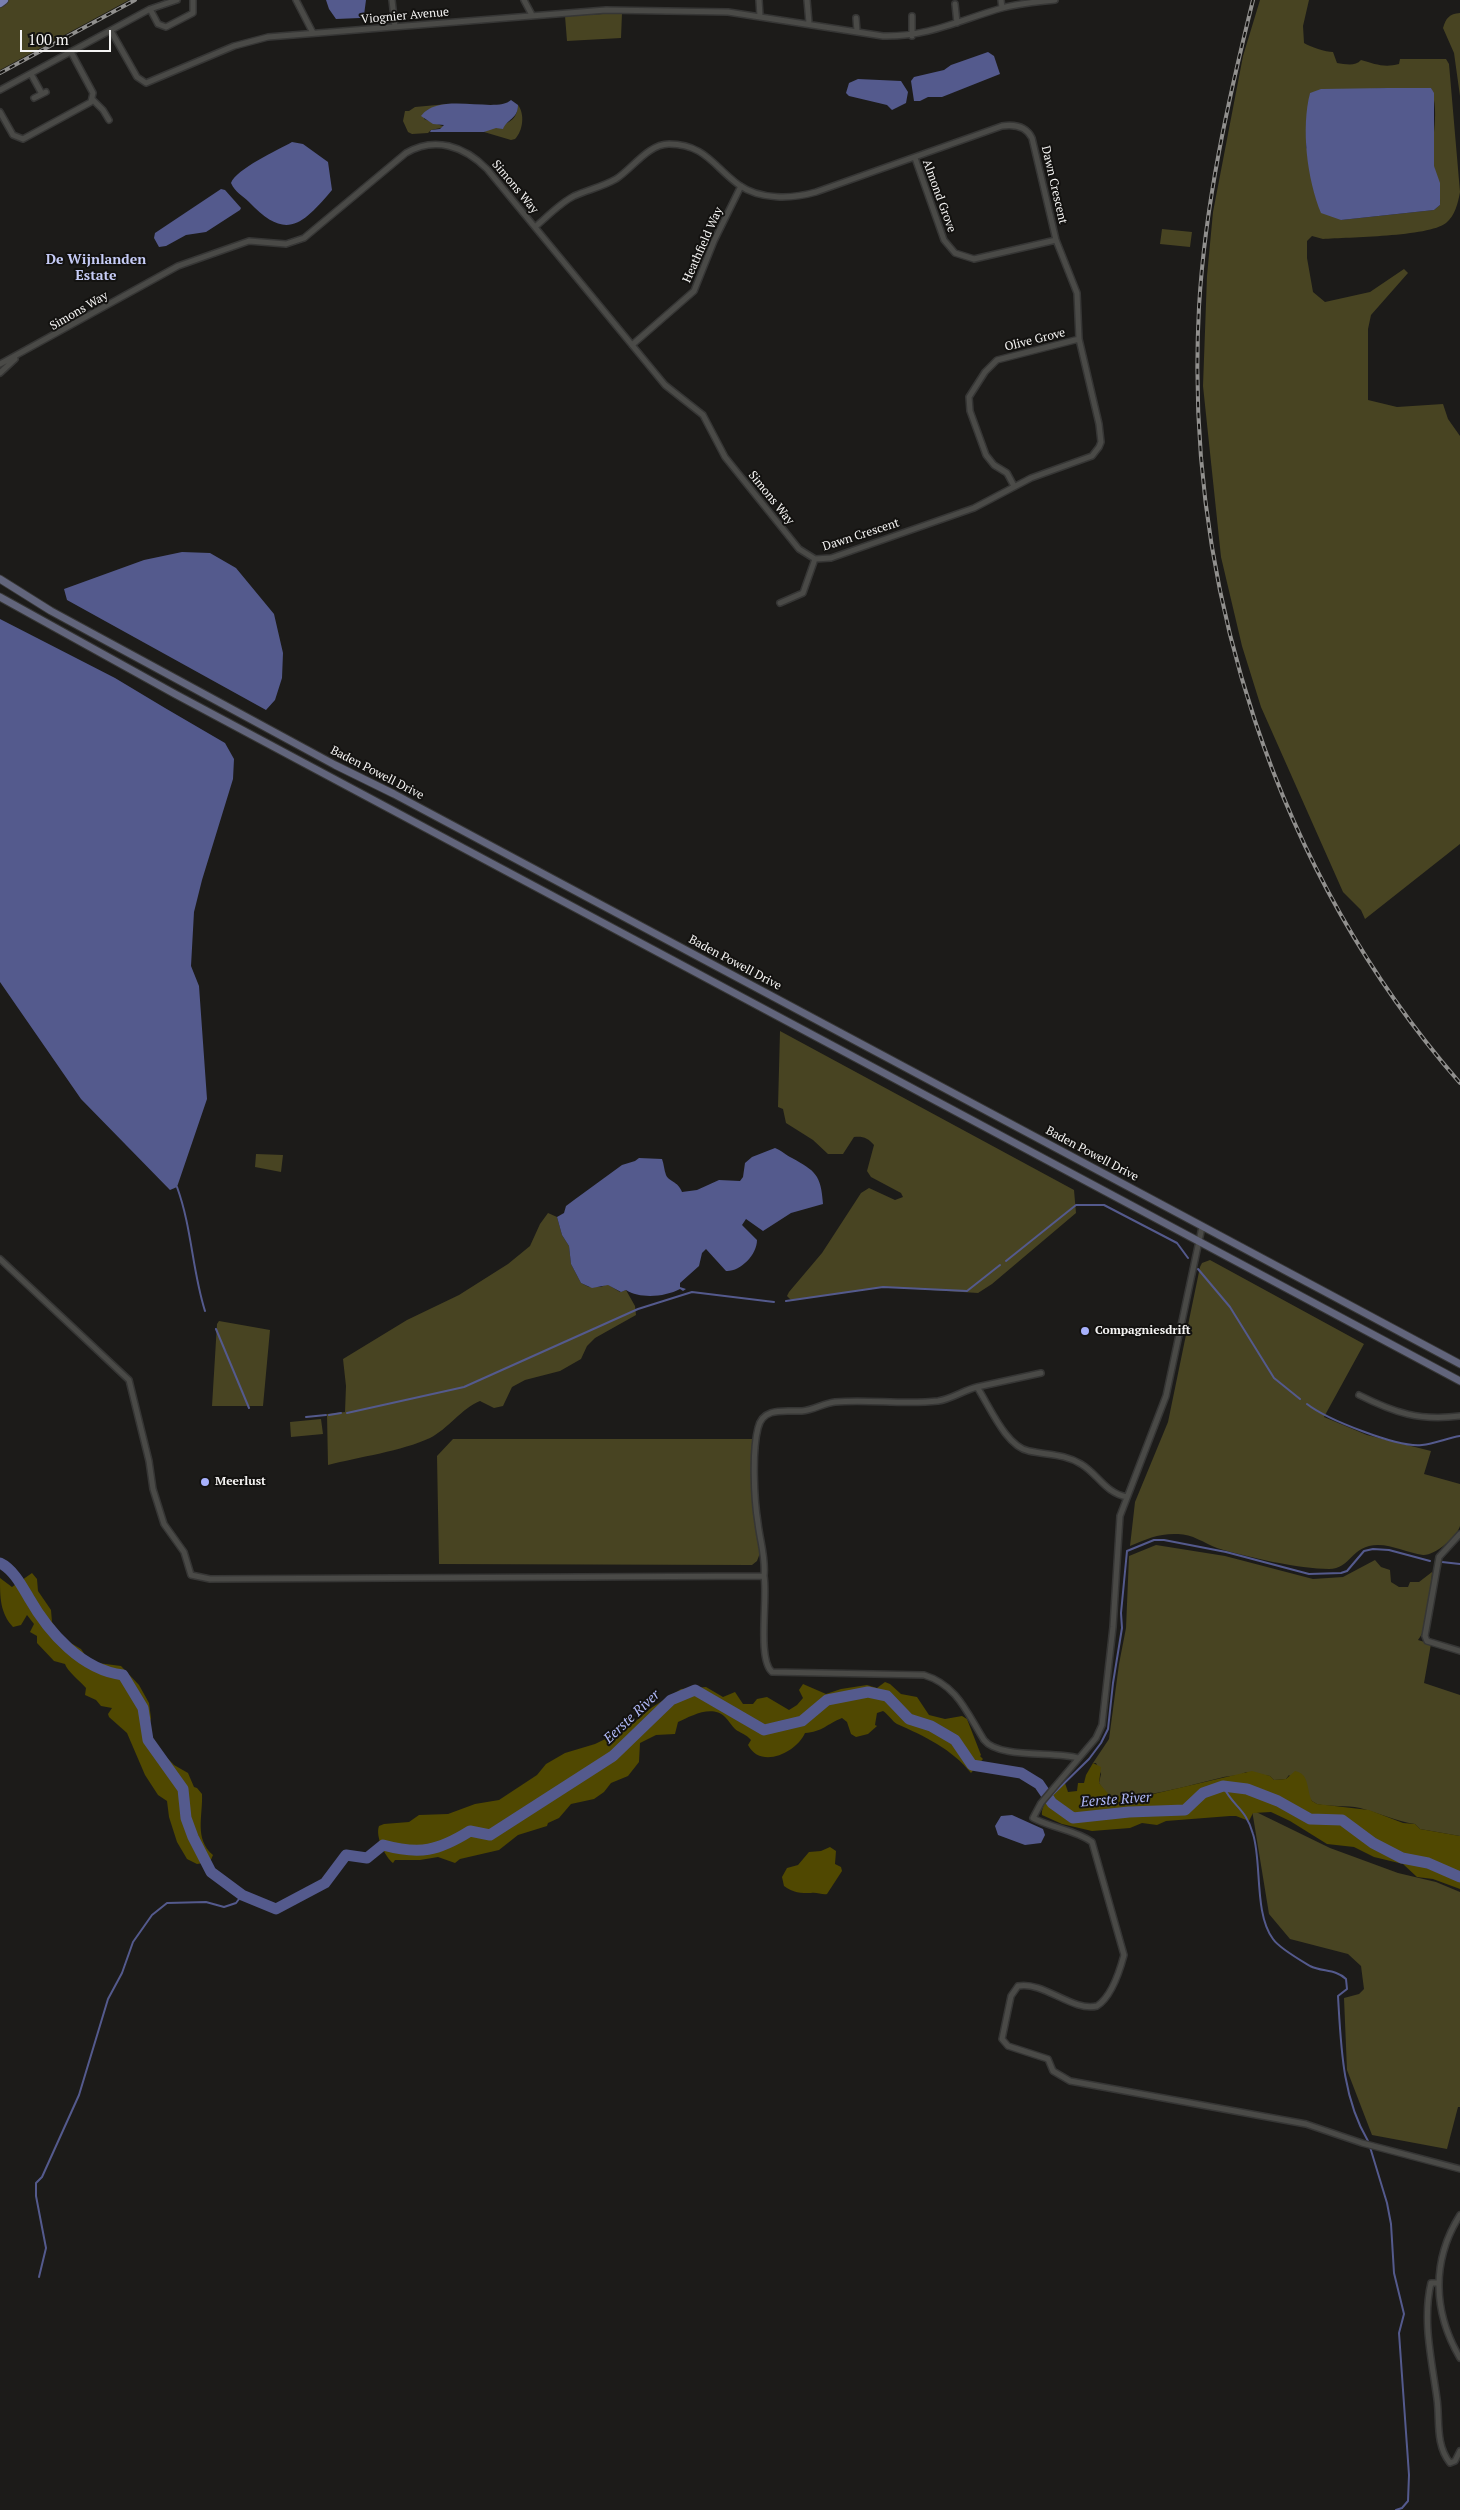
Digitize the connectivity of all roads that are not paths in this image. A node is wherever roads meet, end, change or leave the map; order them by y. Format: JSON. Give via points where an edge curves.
{"nodes":[{"id":1,"x":4,"y":0,"type":"edge"},
{"id":2,"x":177,"y":0,"type":"edge"},
{"id":3,"x":194,"y":0,"type":"edge"},
{"id":4,"x":296,"y":0,"type":"edge"},
{"id":5,"x":392,"y":0,"type":"edge"},
{"id":6,"x":524,"y":0,"type":"edge"},
{"id":7,"x":759,"y":0,"type":"edge"},
{"id":8,"x":807,"y":0,"type":"edge"},
{"id":9,"x":1001,"y":0,"type":"edge"},
{"id":10,"x":1055,"y":0,"type":"edge"},
{"id":11,"x":0,"y":2,"type":"edge"},
{"id":12,"x":955,"y":4,"type":"dead end"},
{"id":13,"x":1002,"y":8,"type":"junction"},
{"id":14,"x":150,"y":9,"type":"junction"},
{"id":15,"x":532,"y":15,"type":"junction"},
{"id":16,"x":760,"y":16,"type":"junction"},
{"id":17,"x":912,"y":16,"type":"dead end"},
{"id":18,"x":856,"y":18,"type":"dead end"},
{"id":19,"x":809,"y":23,"type":"junction"},
{"id":20,"x":956,"y":23,"type":"junction"},
{"id":21,"x":395,"y":27,"type":"junction"},
{"id":22,"x":111,"y":31,"type":"junction"},
{"id":23,"x":857,"y":31,"type":"junction"},
{"id":24,"x":313,"y":34,"type":"junction"},
{"id":25,"x":912,"y":36,"type":"junction"},
{"id":26,"x":72,"y":52,"type":"junction"},
{"id":27,"x":31,"y":74,"type":"junction"},
{"id":28,"x":0,"y":90,"type":"edge"},
{"id":29,"x":34,"y":98,"type":"dead end"},
{"id":30,"x":92,"y":100,"type":"junction"},
{"id":31,"x":0,"y":112,"type":"edge"},
{"id":32,"x":109,"y":120,"type":"dead end"},
{"id":33,"x":915,"y":158,"type":"junction"},
{"id":34,"x":741,"y":186,"type":"junction"},
{"id":35,"x":535,"y":227,"type":"junction"},
{"id":36,"x":1056,"y":240,"type":"junction"},
{"id":37,"x":1079,"y":339,"type":"junction"},
{"id":38,"x":632,"y":345,"type":"junction"},
{"id":39,"x":17,"y":357,"type":"junction"},
{"id":40,"x":0,"y":364,"type":"edge"},
{"id":41,"x":0,"y":374,"type":"edge"},
{"id":42,"x":1014,"y":486,"type":"junction"},
{"id":43,"x":815,"y":559,"type":"junction"},
{"id":44,"x":0,"y":579,"type":"edge"},
{"id":45,"x":0,"y":597,"type":"edge"},
{"id":46,"x":780,"y":603,"type":"dead end"},
{"id":47,"x":1202,"y":1227,"type":"junction"},
{"id":48,"x":1199,"y":1242,"type":"junction"},
{"id":49,"x":0,"y":1259,"type":"edge"},
{"id":50,"x":1460,"y":1364,"type":"edge"},
{"id":51,"x":1041,"y":1373,"type":"dead end"},
{"id":52,"x":1460,"y":1381,"type":"edge"},
{"id":53,"x":977,"y":1387,"type":"junction"},
{"id":54,"x":1359,"y":1394,"type":"dead end"},
{"id":55,"x":1460,"y":1416,"type":"edge"},
{"id":56,"x":1127,"y":1497,"type":"junction"},
{"id":57,"x":1460,"y":1534,"type":"edge"},
{"id":58,"x":764,"y":1576,"type":"junction"},
{"id":59,"x":1460,"y":1652,"type":"edge"},
{"id":60,"x":1078,"y":1758,"type":"junction"},
{"id":61,"x":1460,"y":2169,"type":"edge"},
{"id":62,"x":1460,"y":2215,"type":"edge"},
{"id":63,"x":1438,"y":2283,"type":"junction"},
{"id":64,"x":1460,"y":2358,"type":"edge"},
{"id":65,"x":1460,"y":2451,"type":"edge"}],
"edges":[{"from":1,"to":11,"type":"main road"},
{"from":2,"to":14,"type":"street"},
{"from":3,"to":14,"type":"street","via":[[193,14],[166,26],[158,24]]},
{"from":4,"to":24,"type":"street"},
{"from":5,"to":21,"type":"street"},
{"from":6,"to":15,"type":"street"},
{"from":7,"to":16,"type":"street"},
{"from":8,"to":19,"type":"street"},
{"from":9,"to":13,"type":"street"},
{"from":10,"to":13,"type":"street","name":"Viognier Avenue"},
{"from":12,"to":20,"type":"street"},
{"from":13,"to":20,"type":"street","name":"Viognier Avenue"},
{"from":14,"to":22,"type":"street"},
{"from":15,"to":16,"type":"street","name":"Viognier Avenue","via":[[606,10],[728,12]]},
{"from":15,"to":21,"type":"street","name":"Viognier Avenue"},
{"from":16,"to":19,"type":"street","name":"Viognier Avenue"},
{"from":17,"to":25,"type":"street"},
{"from":18,"to":23,"type":"street"},
{"from":19,"to":23,"type":"street","name":"Viognier Avenue"},
{"from":20,"to":25,"type":"street","name":"Viognier Avenue"},
{"from":21,"to":24,"type":"street","name":"Viognier Avenue"},
{"from":22,"to":24,"type":"street","name":"Viognier Avenue","via":[[136,77],[146,83],[234,46],[268,37]]},
{"from":22,"to":26,"type":"street"},
{"from":23,"to":25,"type":"street","name":"Viognier Avenue","via":[[883,36]]},
{"from":26,"to":27,"type":"street"},
{"from":26,"to":30,"type":"street","via":[[93,94]]},
{"from":27,"to":28,"type":"street"},
{"from":27,"to":29,"type":"street","via":[[44,93]]},
{"from":30,"to":31,"type":"street","via":[[23,139],[12,135]]},
{"from":30,"to":32,"type":"street"},
{"from":33,"to":34,"type":"street","name":"Dawn Crescent","via":[[800,196],[773,196]]},
{"from":33,"to":36,"type":"street","name":"Almond Grove","via":[[944,240],[955,252],[974,259]]},
{"from":33,"to":36,"type":"street","name":"Dawn Crescent","via":[[1002,126],[1024,128],[1032,138]]},
{"from":34,"to":35,"type":"street","name":"Dawn Crescent","via":[[707,155],[692,148],[668,144],[644,156],[617,178],[572,197]]},
{"from":34,"to":38,"type":"street","name":"Heathfield Way","via":[[694,291]]},
{"from":35,"to":38,"type":"street","name":"Simons Way"},
{"from":35,"to":39,"type":"street","name":"Simons Way","via":[[487,168],[471,155],[447,145],[421,146],[401,157],[304,238],[286,244],[248,241],[178,266]]},
{"from":36,"to":37,"type":"street","name":"Dawn Crescent","via":[[1076,287]]},
{"from":37,"to":42,"type":"street","name":"Dawn Crescent","via":[[1100,424],[1101,442],[1092,456]]},
{"from":37,"to":42,"type":"street","name":"Olive Grove","via":[[997,360],[969,397],[970,410],[986,455],[1007,473]]},
{"from":38,"to":43,"type":"street","name":"Simons Way","via":[[665,385],[703,414],[725,457],[800,549]]},
{"from":39,"to":40,"type":"street","name":"Simons Way"},
{"from":39,"to":41,"type":"street","name":"Simons Way"},
{"from":42,"to":43,"type":"street","name":"Dawn Crescent","via":[[974,508],[831,558]]},
{"from":43,"to":46,"type":"street","via":[[803,593]]},
{"from":44,"to":47,"type":"main road","name":"Baden Powell Drive","via":[[51,611],[335,765],[412,803]]},
{"from":45,"to":48,"type":"main road","name":"Baden Powell Drive","via":[[166,690]]},
{"from":47,"to":48,"type":"street"},
{"from":47,"to":50,"type":"main road","name":"Baden Powell Drive"},
{"from":48,"to":52,"type":"main road","name":"Baden Powell Drive"},
{"from":48,"to":56,"type":"street","via":[[1166,1396]]},
{"from":49,"to":58,"type":"street","via":[[129,1380],[164,1524],[182,1548],[188,1571],[195,1577]]},
{"from":51,"to":53,"type":"street"},
{"from":53,"to":56,"type":"street","via":[[1005,1433],[1021,1448],[1077,1461],[1116,1495]]},
{"from":53,"to":58,"type":"street","via":[[944,1400],[835,1402],[803,1411],[773,1411],[762,1418],[758,1427],[755,1475]]},
{"from":54,"to":55,"type":"street","via":[[1411,1416]]},
{"from":56,"to":60,"type":"street","via":[[1119,1524],[1113,1628],[1102,1725],[1096,1738]]},
{"from":57,"to":59,"type":"street","via":[[1440,1558],[1425,1636],[1427,1641]]},
{"from":58,"to":60,"type":"street","via":[[764,1660],[772,1672],[924,1675],[953,1691],[991,1746],[1029,1753],[1062,1753]]},
{"from":60,"to":61,"type":"street","via":[[1041,1803],[1033,1818],[1092,1842],[1124,1954],[1106,1996],[1097,2006],[1082,2005],[1029,1985],[1018,1986],[1011,1996],[1002,2033],[1002,2039],[1008,2046],[1048,2059],[1053,2071],[1070,2081],[1306,2124],[1362,2143]]},
{"from":62,"to":63,"type":"street","via":[[1440,2258]]},
{"from":63,"to":64,"type":"street","via":[[1448,2333]]},
{"from":63,"to":65,"type":"street","via":[[1431,2283],[1427,2304],[1439,2435],[1450,2462],[1455,2461]]}]}
